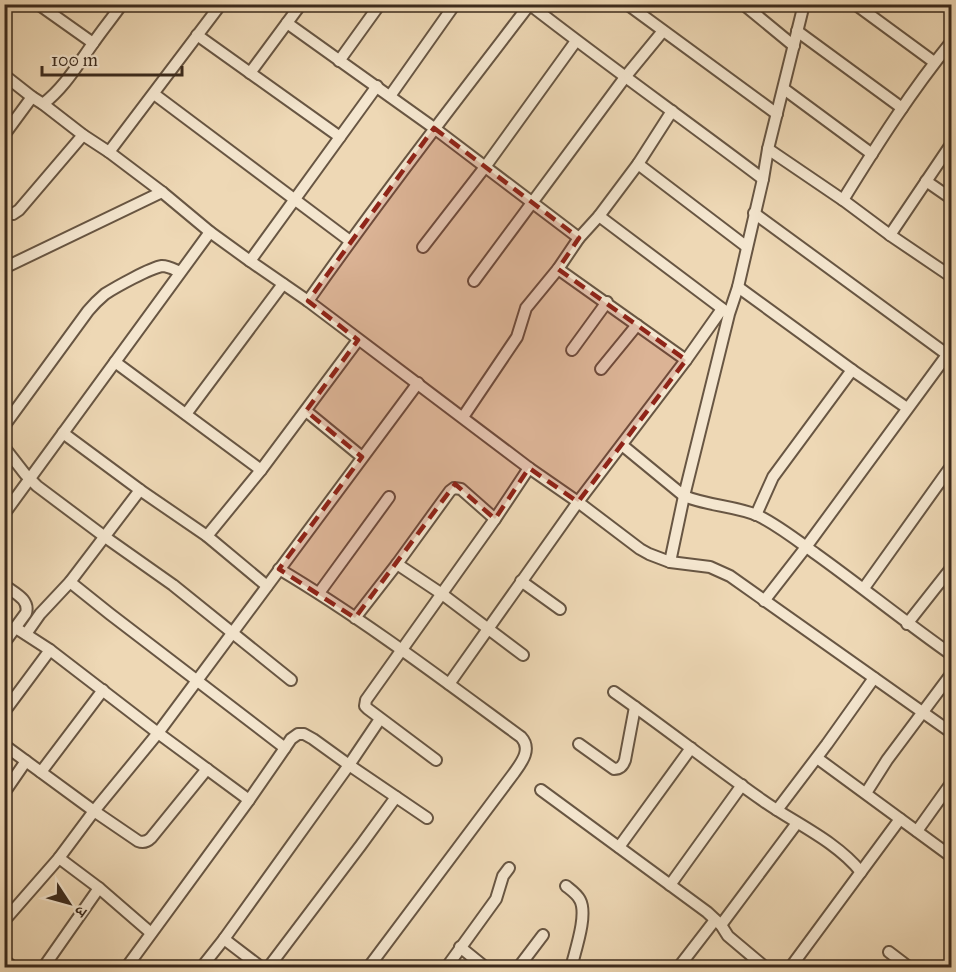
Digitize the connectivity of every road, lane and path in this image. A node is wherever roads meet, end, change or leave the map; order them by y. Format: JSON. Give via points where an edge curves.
{"nodes":[{"id":1,"x":38,"y":4,"type":"edge"},
{"id":2,"x":122,"y":4,"type":"edge"},
{"id":3,"x":221,"y":4,"type":"edge"},
{"id":4,"x":380,"y":4,"type":"edge"},
{"id":5,"x":454,"y":4,"type":"edge"},
{"id":6,"x":627,"y":4,"type":"edge"},
{"id":7,"x":743,"y":4,"type":"edge"},
{"id":8,"x":804,"y":4,"type":"edge"},
{"id":9,"x":855,"y":4,"type":"edge"},
{"id":10,"x":529,"y":5,"type":"edge"},
{"id":11,"x":295,"y":6,"type":"edge"},
{"id":12,"x":287,"y":23,"type":"junction"},
{"id":13,"x":663,"y":31,"type":"junction"},
{"id":14,"x":797,"y":31,"type":"junction"},
{"id":15,"x":197,"y":35,"type":"junction"},
{"id":16,"x":576,"y":41,"type":"junction"},
{"id":17,"x":951,"y":41,"type":"edge"},
{"id":18,"x":93,"y":43,"type":"junction"},
{"id":19,"x":794,"y":46,"type":"junction"},
{"id":20,"x":339,"y":61,"type":"junction"},
{"id":21,"x":934,"y":62,"type":"junction"},
{"id":22,"x":250,"y":72,"type":"junction"},
{"id":23,"x":4,"y":75,"type":"edge"},
{"id":24,"x":626,"y":76,"type":"junction"},
{"id":25,"x":377,"y":86,"type":"junction"},
{"id":26,"x":784,"y":89,"type":"junction"},
{"id":27,"x":154,"y":94,"type":"junction"},
{"id":28,"x":390,"y":96,"type":"junction"},
{"id":29,"x":32,"y":97,"type":"junction"},
{"id":30,"x":43,"y":104,"type":"junction"},
{"id":31,"x":902,"y":108,"type":"junction"},
{"id":32,"x":672,"y":111,"type":"junction"},
{"id":33,"x":777,"y":114,"type":"junction"},
{"id":34,"x":434,"y":128,"type":"junction"},
{"id":35,"x":4,"y":135,"type":"edge"},
{"id":36,"x":84,"y":135,"type":"junction"},
{"id":37,"x":340,"y":137,"type":"junction"},
{"id":38,"x":951,"y":143,"type":"edge"},
{"id":39,"x":768,"y":148,"type":"junction"},
{"id":40,"x":110,"y":152,"type":"junction"},
{"id":41,"x":872,"y":154,"type":"junction"},
{"id":42,"x":639,"y":164,"type":"junction"},
{"id":43,"x":484,"y":167,"type":"junction"},
{"id":44,"x":763,"y":179,"type":"junction"},
{"id":45,"x":926,"y":182,"type":"junction"},
{"id":46,"x":162,"y":192,"type":"junction"},
{"id":47,"x":295,"y":199,"type":"junction"},
{"id":48,"x":951,"y":199,"type":"edge"},
{"id":49,"x":843,"y":200,"type":"junction"},
{"id":50,"x":532,"y":203,"type":"junction"},
{"id":51,"x":4,"y":213,"type":"edge"},
{"id":52,"x":754,"y":213,"type":"junction"},
{"id":53,"x":598,"y":216,"type":"junction"},
{"id":54,"x":210,"y":232,"type":"junction"},
{"id":55,"x":890,"y":236,"type":"junction"},
{"id":56,"x":579,"y":238,"type":"junction"},
{"id":57,"x":350,"y":241,"type":"junction"},
{"id":58,"x":423,"y":247,"type":"dead end"},
{"id":59,"x":747,"y":248,"type":"junction"},
{"id":60,"x":250,"y":261,"type":"junction"},
{"id":61,"x":4,"y":268,"type":"edge"},
{"id":62,"x":558,"y":269,"type":"junction"},
{"id":63,"x":180,"y":272,"type":"junction"},
{"id":64,"x":951,"y":277,"type":"edge"},
{"id":65,"x":474,"y":281,"type":"dead end"},
{"id":66,"x":283,"y":284,"type":"junction"},
{"id":67,"x":738,"y":286,"type":"junction"},
{"id":68,"x":308,"y":301,"type":"junction"},
{"id":69,"x":607,"y":302,"type":"junction"},
{"id":70,"x":726,"y":312,"type":"junction"},
{"id":71,"x":638,"y":325,"type":"junction"},
{"id":72,"x":358,"y":339,"type":"junction"},
{"id":73,"x":572,"y":350,"type":"dead end"},
{"id":74,"x":949,"y":356,"type":"edge"},
{"id":75,"x":686,"y":360,"type":"junction"},
{"id":76,"x":115,"y":362,"type":"junction"},
{"id":77,"x":601,"y":369,"type":"dead end"},
{"id":78,"x":852,"y":370,"type":"junction"},
{"id":79,"x":418,"y":383,"type":"junction"},
{"id":80,"x":907,"y":408,"type":"junction"},
{"id":81,"x":306,"y":411,"type":"junction"},
{"id":82,"x":186,"y":414,"type":"junction"},
{"id":83,"x":463,"y":417,"type":"junction"},
{"id":84,"x":4,"y":426,"type":"edge"},
{"id":85,"x":63,"y":433,"type":"junction"},
{"id":86,"x":622,"y":445,"type":"junction"},
{"id":87,"x":4,"y":447,"type":"edge"},
{"id":88,"x":362,"y":457,"type":"junction"},
{"id":89,"x":951,"y":465,"type":"edge"},
{"id":90,"x":529,"y":468,"type":"junction"},
{"id":91,"x":261,"y":470,"type":"junction"},
{"id":92,"x":30,"y":480,"type":"junction"},
{"id":93,"x":140,"y":490,"type":"junction"},
{"id":94,"x":684,"y":496,"type":"junction"},
{"id":95,"x":389,"y":497,"type":"dead end"},
{"id":96,"x":578,"y":502,"type":"junction"},
{"id":97,"x":4,"y":514,"type":"edge"},
{"id":98,"x":756,"y":515,"type":"junction"},
{"id":99,"x":495,"y":519,"type":"junction"},
{"id":100,"x":207,"y":536,"type":"junction"},
{"id":101,"x":105,"y":537,"type":"junction"},
{"id":102,"x":806,"y":547,"type":"junction"},
{"id":103,"x":670,"y":562,"type":"junction"},
{"id":104,"x":397,"y":564,"type":"junction"},
{"id":105,"x":951,"y":567,"type":"edge"},
{"id":106,"x":279,"y":569,"type":"junction"},
{"id":107,"x":521,"y":581,"type":"junction"},
{"id":108,"x":70,"y":582,"type":"junction"},
{"id":109,"x":947,"y":582,"type":"edge"},
{"id":110,"x":4,"y":585,"type":"edge"},
{"id":111,"x":267,"y":586,"type":"junction"},
{"id":112,"x":864,"y":588,"type":"junction"},
{"id":113,"x":319,"y":593,"type":"junction"},
{"id":114,"x":442,"y":594,"type":"junction"},
{"id":115,"x":764,"y":601,"type":"junction"},
{"id":116,"x":560,"y":609,"type":"dead end"},
{"id":117,"x":355,"y":618,"type":"junction"},
{"id":118,"x":908,"y":624,"type":"junction"},
{"id":119,"x":489,"y":628,"type":"junction"},
{"id":120,"x":232,"y":633,"type":"junction"},
{"id":121,"x":12,"y":634,"type":"edge"},
{"id":122,"x":50,"y":650,"type":"junction"},
{"id":123,"x":402,"y":650,"type":"junction"},
{"id":124,"x":523,"y":655,"type":"dead end"},
{"id":125,"x":951,"y":655,"type":"edge"},
{"id":126,"x":951,"y":673,"type":"edge"},
{"id":127,"x":874,"y":678,"type":"junction"},
{"id":128,"x":197,"y":680,"type":"junction"},
{"id":129,"x":291,"y":680,"type":"dead end"},
{"id":130,"x":450,"y":684,"type":"junction"},
{"id":131,"x":104,"y":690,"type":"junction"},
{"id":132,"x":614,"y":692,"type":"dead end"},
{"id":133,"x":635,"y":707,"type":"junction"},
{"id":134,"x":4,"y":712,"type":"edge"},
{"id":135,"x":922,"y":712,"type":"junction"},
{"id":136,"x":380,"y":718,"type":"junction"},
{"id":137,"x":158,"y":733,"type":"junction"},
{"id":138,"x":951,"y":733,"type":"edge"},
{"id":139,"x":4,"y":744,"type":"edge"},
{"id":140,"x":579,"y":744,"type":"dead end"},
{"id":141,"x":285,"y":748,"type":"junction"},
{"id":142,"x":691,"y":748,"type":"junction"},
{"id":143,"x":817,"y":758,"type":"junction"},
{"id":144,"x":26,"y":760,"type":"junction"},
{"id":145,"x":436,"y":760,"type":"dead end"},
{"id":146,"x":349,"y":765,"type":"junction"},
{"id":147,"x":207,"y":769,"type":"junction"},
{"id":148,"x":41,"y":772,"type":"junction"},
{"id":149,"x":951,"y":782,"type":"edge"},
{"id":150,"x":742,"y":785,"type":"junction"},
{"id":151,"x":542,"y":790,"type":"dead end"},
{"id":152,"x":4,"y":793,"type":"edge"},
{"id":153,"x":866,"y":793,"type":"junction"},
{"id":154,"x":396,"y":796,"type":"junction"},
{"id":155,"x":249,"y":800,"type":"junction"},
{"id":156,"x":777,"y":810,"type":"junction"},
{"id":157,"x":94,"y":811,"type":"junction"},
{"id":158,"x":427,"y":818,"type":"dead end"},
{"id":159,"x":900,"y":819,"type":"junction"},
{"id":160,"x":797,"y":823,"type":"junction"},
{"id":161,"x":917,"y":831,"type":"junction"},
{"id":162,"x":619,"y":847,"type":"junction"},
{"id":163,"x":951,"y":857,"type":"edge"},
{"id":164,"x":59,"y":858,"type":"junction"},
{"id":165,"x":508,"y":868,"type":"dead end"},
{"id":166,"x":861,"y":872,"type":"junction"},
{"id":167,"x":670,"y":885,"type":"junction"},
{"id":168,"x":566,"y":886,"type":"dead end"},
{"id":169,"x":99,"y":888,"type":"junction"},
{"id":170,"x":4,"y":921,"type":"edge"},
{"id":171,"x":718,"y":922,"type":"junction"},
{"id":172,"x":151,"y":933,"type":"junction"},
{"id":173,"x":543,"y":935,"type":"dead end"},
{"id":174,"x":224,"y":939,"type":"junction"},
{"id":175,"x":460,"y":947,"type":"junction"},
{"id":176,"x":889,"y":952,"type":"dead end"},
{"id":177,"x":4,"y":960,"type":"edge"},
{"id":178,"x":14,"y":968,"type":"edge"},
{"id":179,"x":44,"y":968,"type":"edge"},
{"id":180,"x":126,"y":968,"type":"edge"},
{"id":181,"x":201,"y":968,"type":"edge"},
{"id":182,"x":262,"y":968,"type":"edge"},
{"id":183,"x":268,"y":968,"type":"edge"},
{"id":184,"x":368,"y":968,"type":"edge"},
{"id":185,"x":446,"y":968,"type":"edge"},
{"id":186,"x":486,"y":968,"type":"edge"},
{"id":187,"x":518,"y":968,"type":"edge"},
{"id":188,"x":571,"y":968,"type":"edge"},
{"id":189,"x":678,"y":968,"type":"edge"},
{"id":190,"x":766,"y":968,"type":"edge"},
{"id":191,"x":790,"y":968,"type":"edge"},
{"id":192,"x":910,"y":968,"type":"edge"}],
"edges":[{"from":1,"to":18,"type":"street"},
{"from":2,"to":18,"type":"street"},
{"from":3,"to":15,"type":"street"},
{"from":4,"to":20,"type":"street"},
{"from":5,"to":28,"type":"street"},
{"from":6,"to":13,"type":"street"},
{"from":7,"to":19,"type":"street"},
{"from":8,"to":14,"type":"street"},
{"from":9,"to":21,"type":"street"},
{"from":10,"to":16,"type":"street"},
{"from":10,"to":34,"type":"street"},
{"from":11,"to":12,"type":"street"},
{"from":12,"to":20,"type":"street"},
{"from":12,"to":22,"type":"street"},
{"from":13,"to":24,"type":"street"},
{"from":13,"to":33,"type":"street"},
{"from":14,"to":19,"type":"street"},
{"from":14,"to":31,"type":"street"},
{"from":15,"to":22,"type":"street"},
{"from":15,"to":27,"type":"street"},
{"from":16,"to":24,"type":"street"},
{"from":16,"to":43,"type":"street"},
{"from":17,"to":21,"type":"street"},
{"from":18,"to":30,"type":"street","via":[[54,96]]},
{"from":19,"to":26,"type":"street"},
{"from":20,"to":25,"type":"street"},
{"from":21,"to":31,"type":"street"},
{"from":22,"to":37,"type":"street"},
{"from":23,"to":29,"type":"street"},
{"from":24,"to":32,"type":"street"},
{"from":24,"to":50,"type":"street"},
{"from":25,"to":28,"type":"street"},
{"from":25,"to":37,"type":"street"},
{"from":26,"to":33,"type":"street"},
{"from":26,"to":41,"type":"street"},
{"from":27,"to":40,"type":"street"},
{"from":27,"to":47,"type":"street"},
{"from":28,"to":34,"type":"street"},
{"from":29,"to":30,"type":"street"},
{"from":29,"to":35,"type":"street"},
{"from":30,"to":36,"type":"street"},
{"from":31,"to":41,"type":"street"},
{"from":32,"to":42,"type":"street"},
{"from":32,"to":44,"type":"street"},
{"from":33,"to":39,"type":"street"},
{"from":34,"to":43,"type":"street"},
{"from":34,"to":57,"type":"street"},
{"from":36,"to":40,"type":"street"},
{"from":36,"to":51,"type":"street","via":[[19,210]]},
{"from":37,"to":47,"type":"street"},
{"from":38,"to":45,"type":"street"},
{"from":39,"to":44,"type":"street"},
{"from":39,"to":49,"type":"street"},
{"from":40,"to":46,"type":"street"},
{"from":41,"to":49,"type":"street"},
{"from":42,"to":53,"type":"street"},
{"from":42,"to":59,"type":"street"},
{"from":43,"to":50,"type":"street"},
{"from":43,"to":58,"type":"street"},
{"from":44,"to":52,"type":"street"},
{"from":45,"to":48,"type":"street"},
{"from":45,"to":55,"type":"street"},
{"from":46,"to":54,"type":"street"},
{"from":46,"to":61,"type":"street"},
{"from":47,"to":57,"type":"street"},
{"from":47,"to":60,"type":"street"},
{"from":49,"to":55,"type":"street"},
{"from":50,"to":56,"type":"street"},
{"from":50,"to":65,"type":"street"},
{"from":52,"to":59,"type":"street"},
{"from":52,"to":74,"type":"street"},
{"from":53,"to":56,"type":"street"},
{"from":53,"to":70,"type":"street"},
{"from":54,"to":60,"type":"street"},
{"from":54,"to":63,"type":"street"},
{"from":55,"to":64,"type":"street"},
{"from":56,"to":62,"type":"street"},
{"from":57,"to":68,"type":"street"},
{"from":59,"to":67,"type":"street"},
{"from":60,"to":66,"type":"street"},
{"from":62,"to":69,"type":"street"},
{"from":62,"to":83,"type":"street","via":[[526,308],[518,337]]},
{"from":63,"to":76,"type":"street"},
{"from":63,"to":84,"type":"street","via":[[162,266],[107,293],[88,311]]},
{"from":66,"to":68,"type":"street"},
{"from":66,"to":82,"type":"street"},
{"from":67,"to":70,"type":"street"},
{"from":67,"to":78,"type":"street"},
{"from":68,"to":72,"type":"street"},
{"from":69,"to":71,"type":"street"},
{"from":69,"to":73,"type":"street"},
{"from":70,"to":75,"type":"street"},
{"from":70,"to":94,"type":"street"},
{"from":71,"to":75,"type":"street"},
{"from":71,"to":77,"type":"street"},
{"from":72,"to":79,"type":"street"},
{"from":72,"to":81,"type":"street"},
{"from":74,"to":80,"type":"street"},
{"from":75,"to":86,"type":"street"},
{"from":76,"to":82,"type":"street"},
{"from":76,"to":85,"type":"street"},
{"from":78,"to":80,"type":"street"},
{"from":78,"to":98,"type":"street","via":[[773,477]]},
{"from":79,"to":83,"type":"street"},
{"from":79,"to":88,"type":"street"},
{"from":80,"to":102,"type":"street"},
{"from":81,"to":88,"type":"street"},
{"from":81,"to":91,"type":"street"},
{"from":82,"to":91,"type":"street"},
{"from":83,"to":90,"type":"street"},
{"from":85,"to":92,"type":"street"},
{"from":85,"to":93,"type":"street"},
{"from":86,"to":94,"type":"street"},
{"from":86,"to":96,"type":"street"},
{"from":87,"to":92,"type":"street"},
{"from":88,"to":106,"type":"street"},
{"from":89,"to":112,"type":"street"},
{"from":90,"to":96,"type":"street"},
{"from":90,"to":99,"type":"street"},
{"from":91,"to":100,"type":"street"},
{"from":92,"to":97,"type":"street"},
{"from":92,"to":101,"type":"street"},
{"from":93,"to":100,"type":"street"},
{"from":93,"to":101,"type":"street"},
{"from":94,"to":98,"type":"street"},
{"from":94,"to":103,"type":"street"},
{"from":95,"to":113,"type":"street"},
{"from":96,"to":103,"type":"street","via":[[649,555]]},
{"from":96,"to":107,"type":"street"},
{"from":98,"to":102,"type":"street"},
{"from":99,"to":104,"type":"street","via":[[461,489],[454,488]]},
{"from":99,"to":114,"type":"street"},
{"from":100,"to":111,"type":"street"},
{"from":101,"to":108,"type":"street"},
{"from":101,"to":120,"type":"street"},
{"from":102,"to":112,"type":"street"},
{"from":102,"to":115,"type":"street"},
{"from":103,"to":115,"type":"street","via":[[720,571]]},
{"from":104,"to":114,"type":"street"},
{"from":104,"to":117,"type":"street"},
{"from":105,"to":109,"type":"street"},
{"from":106,"to":111,"type":"street"},
{"from":106,"to":113,"type":"street"},
{"from":107,"to":116,"type":"street"},
{"from":107,"to":119,"type":"street"},
{"from":108,"to":121,"type":"street","via":[[40,614]]},
{"from":108,"to":128,"type":"street"},
{"from":109,"to":118,"type":"street"},
{"from":110,"to":121,"type":"street","via":[[28,607]]},
{"from":111,"to":120,"type":"street"},
{"from":112,"to":118,"type":"street"},
{"from":113,"to":117,"type":"street"},
{"from":114,"to":119,"type":"street"},
{"from":114,"to":123,"type":"street"},
{"from":115,"to":127,"type":"street"},
{"from":117,"to":123,"type":"street"},
{"from":118,"to":125,"type":"street"},
{"from":119,"to":124,"type":"street"},
{"from":119,"to":130,"type":"street"},
{"from":120,"to":128,"type":"street"},
{"from":120,"to":129,"type":"street"},
{"from":121,"to":122,"type":"street"},
{"from":122,"to":131,"type":"street"},
{"from":122,"to":134,"type":"street"},
{"from":123,"to":130,"type":"street"},
{"from":123,"to":136,"type":"street","via":[[366,700],[365,706]]},
{"from":126,"to":135,"type":"street"},
{"from":127,"to":135,"type":"street"},
{"from":127,"to":143,"type":"street"},
{"from":128,"to":137,"type":"street"},
{"from":128,"to":141,"type":"street"},
{"from":130,"to":184,"type":"street","via":[[521,737],[527,749],[514,773]]},
{"from":131,"to":137,"type":"street"},
{"from":131,"to":148,"type":"street"},
{"from":132,"to":133,"type":"street"},
{"from":133,"to":140,"type":"street","via":[[622,767],[614,769]]},
{"from":133,"to":142,"type":"street"},
{"from":135,"to":138,"type":"street"},
{"from":135,"to":153,"type":"street"},
{"from":136,"to":145,"type":"street"},
{"from":136,"to":146,"type":"street"},
{"from":137,"to":147,"type":"street"},
{"from":137,"to":157,"type":"street"},
{"from":139,"to":144,"type":"street"},
{"from":141,"to":146,"type":"street","via":[[291,739],[304,734]]},
{"from":141,"to":155,"type":"street"},
{"from":142,"to":150,"type":"street"},
{"from":142,"to":162,"type":"street"},
{"from":143,"to":153,"type":"street"},
{"from":143,"to":156,"type":"street"},
{"from":144,"to":148,"type":"street"},
{"from":144,"to":152,"type":"street"},
{"from":146,"to":154,"type":"street"},
{"from":146,"to":174,"type":"street"},
{"from":147,"to":155,"type":"street"},
{"from":147,"to":157,"type":"street","via":[[147,842],[138,841]]},
{"from":148,"to":157,"type":"street"},
{"from":149,"to":161,"type":"street"},
{"from":150,"to":156,"type":"street"},
{"from":150,"to":167,"type":"street"},
{"from":151,"to":162,"type":"street"},
{"from":153,"to":159,"type":"street"},
{"from":154,"to":158,"type":"street"},
{"from":154,"to":183,"type":"street"},
{"from":155,"to":172,"type":"street"},
{"from":156,"to":160,"type":"street"},
{"from":157,"to":164,"type":"street"},
{"from":159,"to":161,"type":"street"},
{"from":159,"to":166,"type":"street"},
{"from":160,"to":166,"type":"street","via":[[846,856]]},
{"from":160,"to":171,"type":"street"},
{"from":161,"to":163,"type":"street"},
{"from":162,"to":167,"type":"street"},
{"from":164,"to":169,"type":"street"},
{"from":164,"to":170,"type":"street"},
{"from":165,"to":175,"type":"street","via":[[496,899]]},
{"from":166,"to":191,"type":"street"},
{"from":167,"to":171,"type":"street"},
{"from":168,"to":188,"type":"street","via":[[580,898],[583,907]]},
{"from":169,"to":172,"type":"street"},
{"from":169,"to":179,"type":"street"},
{"from":171,"to":189,"type":"street"},
{"from":171,"to":190,"type":"street","via":[[728,936]]},
{"from":172,"to":180,"type":"street"},
{"from":173,"to":187,"type":"street"},
{"from":174,"to":181,"type":"street"},
{"from":174,"to":182,"type":"street"},
{"from":175,"to":185,"type":"street"},
{"from":175,"to":186,"type":"street"},
{"from":176,"to":192,"type":"street"},
{"from":177,"to":178,"type":"street"}]}
